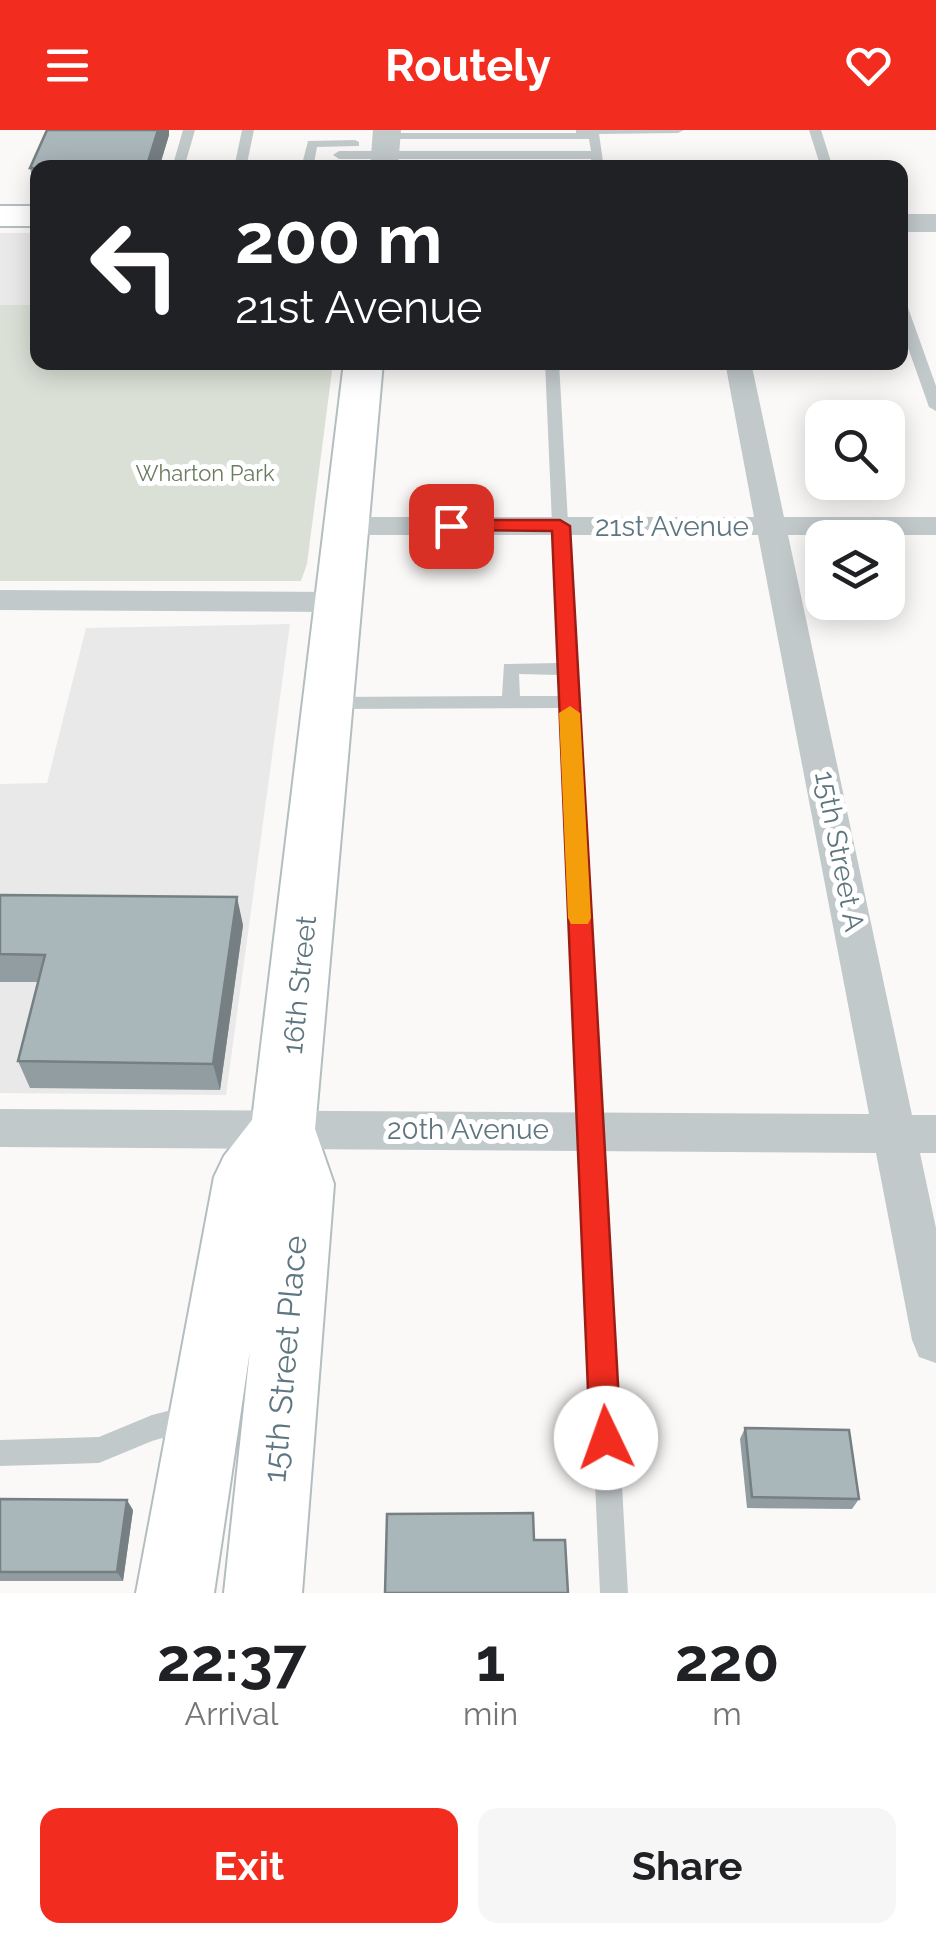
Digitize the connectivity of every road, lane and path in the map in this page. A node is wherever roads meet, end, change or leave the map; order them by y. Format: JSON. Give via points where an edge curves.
{"nodes":[{"id":1,"x":189,"y":130,"type":"edge"},
{"id":2,"x":248,"y":130,"type":"edge"},
{"id":3,"x":678,"y":130,"type":"edge"},
{"id":4,"x":814,"y":130,"type":"edge"},
{"id":5,"x":559,"y":132,"type":"edge"},
{"id":6,"x":385,"y":146,"type":"edge"},
{"id":7,"x":339,"y":155,"type":"dead end"},
{"id":8,"x":311,"y":159,"type":"edge"},
{"id":9,"x":180,"y":160,"type":"edge"},
{"id":10,"x":242,"y":160,"type":"edge"},
{"id":11,"x":444,"y":160,"type":"edge"},
{"id":12,"x":561,"y":160,"type":"edge"},
{"id":13,"x":597,"y":160,"type":"edge"},
{"id":14,"x":824,"y":160,"type":"edge"},
{"id":15,"x":0,"y":216,"type":"edge"},
{"id":16,"x":30,"y":216,"type":"edge"},
{"id":17,"x":936,"y":223,"type":"edge"},
{"id":18,"x":908,"y":224,"type":"edge"},
{"id":19,"x":908,"y":328,"type":"edge"},
{"id":20,"x":363,"y":370,"type":"edge"},
{"id":21,"x":552,"y":370,"type":"edge"},
{"id":22,"x":740,"y":370,"type":"edge"},
{"id":23,"x":936,"y":407,"type":"edge"},
{"id":24,"x":348,"y":526,"type":"junction"},
{"id":25,"x":560,"y":526,"type":"junction"},
{"id":26,"x":936,"y":526,"type":"edge"},
{"id":27,"x":774,"y":527,"type":"junction"},
{"id":28,"x":0,"y":600,"type":"edge"},
{"id":29,"x":340,"y":602,"type":"junction"},
{"id":30,"x":568,"y":668,"type":"junction"},
{"id":31,"x":511,"y":702,"type":"junction"},
{"id":32,"x":569,"y":702,"type":"junction"},
{"id":33,"x":329,"y":703,"type":"junction"},
{"id":34,"x":0,"y":1128,"type":"edge"},
{"id":35,"x":283,"y":1128,"type":"junction"},
{"id":36,"x":590,"y":1130,"type":"junction"},
{"id":37,"x":917,"y":1134,"type":"edge"},
{"id":38,"x":936,"y":1340,"type":"edge"},
{"id":39,"x":203,"y":1415,"type":"junction"},
{"id":40,"x":0,"y":1453,"type":"edge"},
{"id":41,"x":175,"y":1593,"type":"edge"},
{"id":42,"x":263,"y":1593,"type":"edge"},
{"id":43,"x":614,"y":1593,"type":"edge"}],
"edges":[{"from":1,"to":9,"type":"lane"},
{"from":2,"to":10,"type":"lane"},
{"from":3,"to":5,"type":"lane"},
{"from":4,"to":14,"type":"lane"},
{"from":5,"to":6,"type":"lane"},
{"from":5,"to":12,"type":"lane"},
{"from":5,"to":13,"type":"lane","via":[[594,136]]},
{"from":6,"to":7,"type":"lane"},
{"from":6,"to":8,"type":"lane","via":[[312,144]]},
{"from":6,"to":11,"type":"lane"},
{"from":15,"to":16,"type":"main road"},
{"from":17,"to":18,"type":"street"},
{"from":19,"to":23,"type":"lane"},
{"from":20,"to":24,"type":"main road","name":"16th Street"},
{"from":21,"to":25,"type":"lane"},
{"from":22,"to":27,"type":"street","name":"15th Street A"},
{"from":24,"to":25,"type":"street","name":"21st Avenue"},
{"from":24,"to":29,"type":"main road","name":"16th Street"},
{"from":25,"to":27,"type":"street","name":"21st Avenue"},
{"from":25,"to":30,"type":"lane"},
{"from":26,"to":27,"type":"street","name":"21st Avenue"},
{"from":27,"to":37,"type":"street","name":"15th Street A"},
{"from":28,"to":29,"type":"street"},
{"from":29,"to":33,"type":"main road","name":"16th Street"},
{"from":30,"to":31,"type":"lane","via":[[510,668]]},
{"from":30,"to":32,"type":"lane"},
{"from":31,"to":32,"type":"lane"},
{"from":31,"to":33,"type":"lane"},
{"from":32,"to":36,"type":"lane"},
{"from":33,"to":35,"type":"main road","name":"16th Street"},
{"from":34,"to":35,"type":"street","name":"20th Avenue"},
{"from":35,"to":36,"type":"street","name":"20th Avenue"},
{"from":35,"to":39,"type":"main road","name":"16th Street","via":[[247,1178]]},
{"from":35,"to":42,"type":"main road","name":"15th Street Place","via":[[301,1184]]},
{"from":36,"to":37,"type":"street","name":"20th Avenue"},
{"from":36,"to":43,"type":"lane"},
{"from":37,"to":38,"type":"street","name":"15th Street A"},
{"from":39,"to":40,"type":"lane","via":[[99,1450]]},
{"from":39,"to":41,"type":"main road","name":"16th Street"}]}
